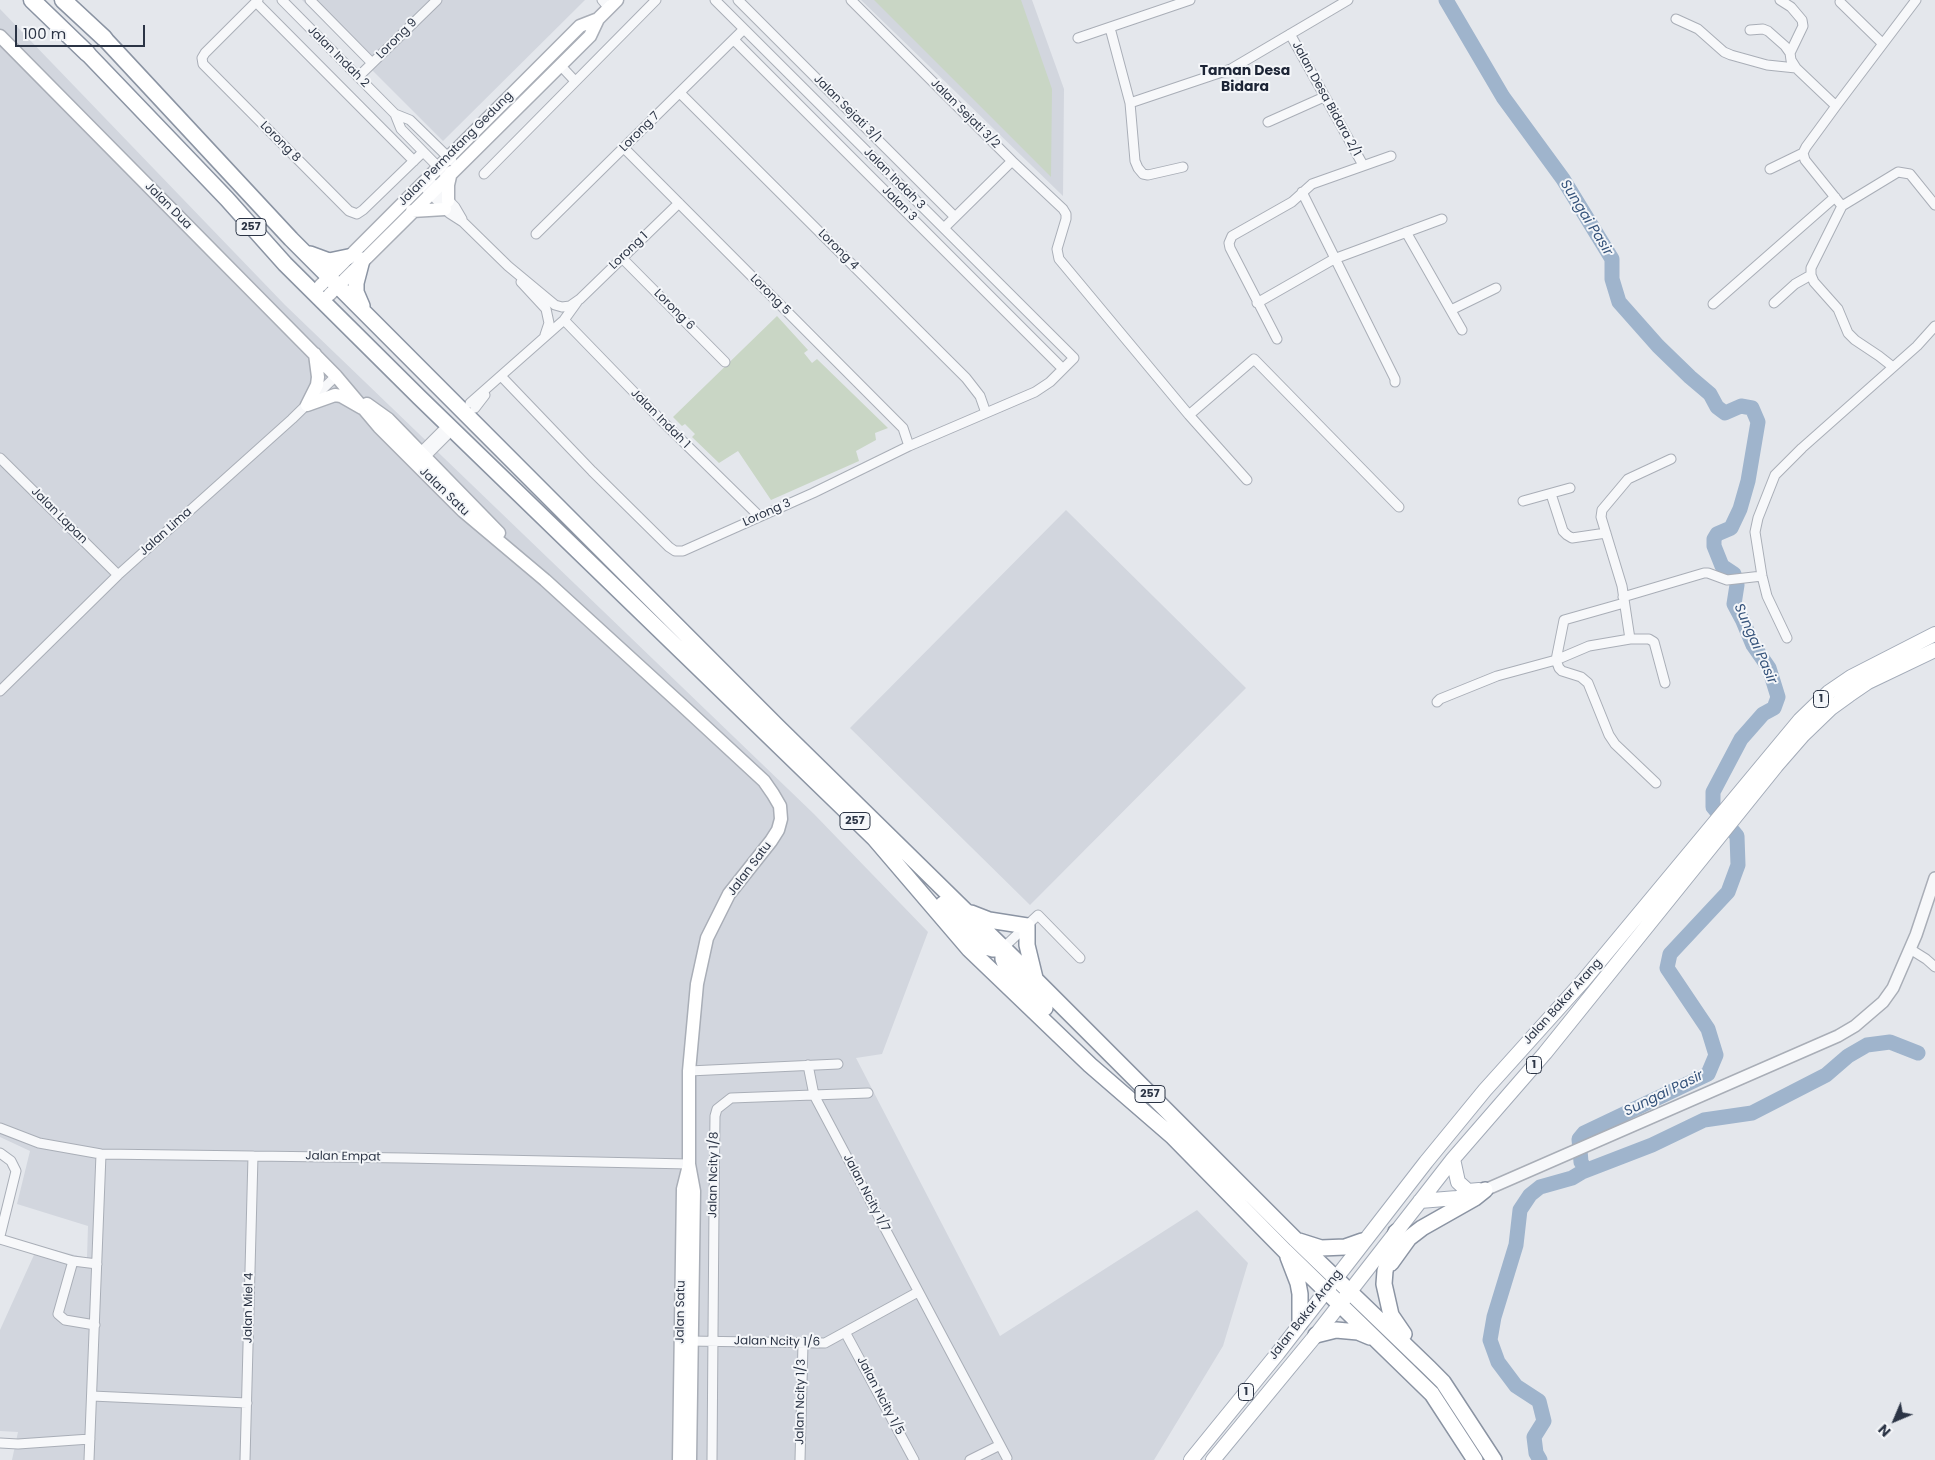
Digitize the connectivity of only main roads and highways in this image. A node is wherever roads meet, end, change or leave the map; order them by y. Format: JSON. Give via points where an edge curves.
{"nodes":[{"id":1,"x":32,"y":0,"type":"edge"},
{"id":2,"x":63,"y":0,"type":"edge"},
{"id":3,"x":609,"y":3,"type":"edge"},
{"id":4,"x":598,"y":19,"type":"junction"},
{"id":5,"x":0,"y":36,"type":"edge"},
{"id":6,"x":104,"y":38,"type":"joint"},
{"id":7,"x":87,"y":54,"type":"joint"},
{"id":8,"x":166,"y":104,"type":"junction"},
{"id":9,"x":150,"y":119,"type":"junction"},
{"id":10,"x":448,"y":168,"type":"junction"},
{"id":11,"x":428,"y":186,"type":"junction"},
{"id":12,"x":227,"y":198,"type":"junction"},
{"id":13,"x":412,"y":211,"type":"junction"},
{"id":14,"x":304,"y":252,"type":"junction"},
{"id":15,"x":355,"y":259,"type":"junction"},
{"id":16,"x":329,"y":285,"type":"junction"},
{"id":17,"x":363,"y":310,"type":"junction"},
{"id":18,"x":315,"y":354,"type":"junction"},
{"id":19,"x":336,"y":376,"type":"joint"},
{"id":20,"x":353,"y":394,"type":"junction"},
{"id":21,"x":419,"y":396,"type":"junction"},
{"id":22,"x":366,"y":410,"type":"junction"},
{"id":23,"x":418,"y":459,"type":"junction"},
{"id":24,"x":1935,"y":634,"type":"edge"},
{"id":25,"x":1935,"y":650,"type":"edge"},
{"id":26,"x":1739,"y":803,"type":"junction"},
{"id":27,"x":1714,"y":834,"type":"junction"},
{"id":28,"x":874,"y":838,"type":"junction"},
{"id":29,"x":964,"y":911,"type":"junction"},
{"id":30,"x":1003,"y":948,"type":"junction"},
{"id":31,"x":1035,"y":980,"type":"junction"},
{"id":32,"x":1090,"y":1065,"type":"junction"},
{"id":33,"x":1453,"y":1158,"type":"junction"},
{"id":34,"x":1485,"y":1190,"type":"junction"},
{"id":35,"x":1420,"y":1201,"type":"junction"},
{"id":36,"x":1396,"y":1232,"type":"junction"},
{"id":37,"x":1296,"y":1240,"type":"junction"},
{"id":38,"x":1362,"y":1241,"type":"junction"},
{"id":39,"x":1285,"y":1251,"type":"junction"},
{"id":40,"x":1385,"y":1272,"type":"junction"},
{"id":41,"x":1336,"y":1277,"type":"junction"},
{"id":42,"x":1325,"y":1291,"type":"junction"},
{"id":43,"x":1350,"y":1291,"type":"junction"},
{"id":44,"x":1339,"y":1305,"type":"junction"},
{"id":45,"x":1300,"y":1324,"type":"junction"},
{"id":46,"x":1316,"y":1335,"type":"junction"},
{"id":47,"x":686,"y":1341,"type":"junction"},
{"id":48,"x":1378,"y":1341,"type":"junction"},
{"id":49,"x":1429,"y":1368,"type":"junction"},
{"id":50,"x":679,"y":1460,"type":"edge"},
{"id":51,"x":690,"y":1460,"type":"edge"},
{"id":52,"x":1191,"y":1460,"type":"edge"},
{"id":53,"x":1212,"y":1460,"type":"edge"},
{"id":54,"x":1475,"y":1460,"type":"edge"},
{"id":55,"x":1494,"y":1460,"type":"edge"}],
"edges":[{"from":1,"to":7,"type":"highway"},
{"from":2,"to":6,"type":"highway"},
{"from":3,"to":4,"type":"main road","name":"Jalan Permatang Gedung"},
{"from":4,"to":10,"type":"main road","name":"Jalan Permatang Gedung","via":[[590,36]]},
{"from":4,"to":10,"type":"main road","name":"Jalan Permatang Gedung","via":[[580,26]]},
{"from":5,"to":18,"type":"main road","name":"Jalan Dua"},
{"from":6,"to":8,"type":"highway","number":"257"},
{"from":7,"to":9,"type":"highway","number":"257"},
{"from":8,"to":9,"type":"highway"},
{"from":8,"to":14,"type":"highway","number":"257"},
{"from":9,"to":12,"type":"highway","number":"257"},
{"from":10,"to":11,"type":"main road","name":"Jalan Permatang Gedung"},
{"from":10,"to":13,"type":"main road","via":[[447,205]]},
{"from":11,"to":13,"type":"main road","name":"Jalan Permatang Gedung"},
{"from":11,"to":15,"type":"main road","name":"Jalan Permatang Gedung"},
{"from":12,"to":16,"type":"highway"},
{"from":12,"to":21,"type":"highway","number":"257","via":[[285,264]]},
{"from":13,"to":15,"type":"main road","name":"Jalan Permatang Gedung"},
{"from":14,"to":15,"type":"highway","via":[[330,261]]},
{"from":14,"to":16,"type":"highway","number":"257"},
{"from":15,"to":16,"type":"main road","name":"Jalan Permatang Gedung"},
{"from":15,"to":17,"type":"highway","via":[[356,292]]},
{"from":16,"to":17,"type":"highway","number":"257"},
{"from":16,"to":21,"type":"highway","via":[[404,373]]},
{"from":17,"to":29,"type":"highway","number":"257"},
{"from":18,"to":19,"type":"main road","name":"Jalan Dua"},
{"from":18,"to":22,"type":"main road","via":[[317,385],[307,405],[335,395]]},
{"from":19,"to":20,"type":"main road","name":"Jalan Satu"},
{"from":20,"to":22,"type":"main road","name":"Jalan Satu"},
{"from":20,"to":23,"type":"main road","name":"Jalan Satu","via":[[388,419]]},
{"from":21,"to":28,"type":"highway","number":"257"},
{"from":22,"to":23,"type":"main road","name":"Jalan Satu","via":[[380,428]]},
{"from":23,"to":47,"type":"main road","name":"Jalan Satu","via":[[462,511],[545,580],[764,781],[780,806],[778,830],[729,894],[707,938],[697,984],[689,1071],[689,1164],[694,1191]]},
{"from":24,"to":26,"type":"main road","name":"Jalan Bakar Arang","number":"1","via":[[1871,665],[1829,692],[1795,725]]},
{"from":25,"to":26,"type":"main road","name":"Jalan Bakar Arang","number":"1","via":[[1868,682],[1831,708]]},
{"from":26,"to":27,"type":"main road","name":"Jalan Bakar Arang","number":"1"},
{"from":27,"to":33,"type":"main road","name":"Jalan Bakar Arang","number":"1","via":[[1545,1053]]},
{"from":27,"to":38,"type":"main road","name":"Jalan Bakar Arang","number":"1","via":[[1486,1090]]},
{"from":28,"to":30,"type":"highway","via":[[981,943],[993,949]]},
{"from":28,"to":32,"type":"highway","number":"257","via":[[969,949]]},
{"from":29,"to":30,"type":"highway","number":"257"},
{"from":29,"to":31,"type":"highway","via":[[989,920],[1027,926],[1027,945]]},
{"from":30,"to":31,"type":"highway","number":"257"},
{"from":30,"to":32,"type":"highway","via":[[1003,959],[1014,977],[1061,1025]]},
{"from":31,"to":37,"type":"highway","number":"257"},
{"from":32,"to":39,"type":"highway","number":"257","via":[[1172,1136]]},
{"from":33,"to":34,"type":"main road","via":[[1458,1182],[1463,1188],[1468,1191]]},
{"from":33,"to":35,"type":"main road","name":"Jalan Bakar Arang","number":"1"},
{"from":34,"to":35,"type":"main road","via":[[1457,1198]]},
{"from":34,"to":40,"type":"highway","via":[[1416,1233]]},
{"from":35,"to":36,"type":"main road","name":"Jalan Bakar Arang","number":"1"},
{"from":36,"to":40,"type":"highway"},
{"from":36,"to":43,"type":"main road","name":"Jalan Bakar Arang","number":"1"},
{"from":37,"to":38,"type":"highway","via":[[1322,1248],[1345,1247]]},
{"from":37,"to":41,"type":"highway","number":"257"},
{"from":38,"to":41,"type":"main road","name":"Jalan Bakar Arang","number":"1"},
{"from":39,"to":42,"type":"highway","number":"257"},
{"from":39,"to":45,"type":"highway","via":[[1298,1283]]},
{"from":40,"to":49,"type":"highway","via":[[1384,1284],[1391,1315]]},
{"from":41,"to":42,"type":"main road","name":"Jalan Bakar Arang","number":"1"},
{"from":41,"to":43,"type":"highway","number":"257"},
{"from":42,"to":44,"type":"highway","number":"257"},
{"from":42,"to":45,"type":"main road","name":"Jalan Bakar Arang","number":"1"},
{"from":43,"to":44,"type":"main road","name":"Jalan Bakar Arang","number":"1"},
{"from":43,"to":49,"type":"highway","number":"257"},
{"from":44,"to":46,"type":"main road","name":"Jalan Bakar Arang","number":"1"},
{"from":44,"to":48,"type":"highway","number":"257"},
{"from":45,"to":52,"type":"main road","name":"Jalan Bakar Arang","number":"1"},
{"from":46,"to":48,"type":"highway","via":[[1336,1330],[1358,1332]]},
{"from":46,"to":53,"type":"main road","name":"Jalan Bakar Arang","number":"1"},
{"from":47,"to":50,"type":"main road","name":"Jalan Satu"},
{"from":47,"to":51,"type":"main road","name":"Jalan Satu"},
{"from":48,"to":54,"type":"highway","number":"257","via":[[1432,1394]]},
{"from":49,"to":55,"type":"highway","number":"257","via":[[1443,1382]]}]}
